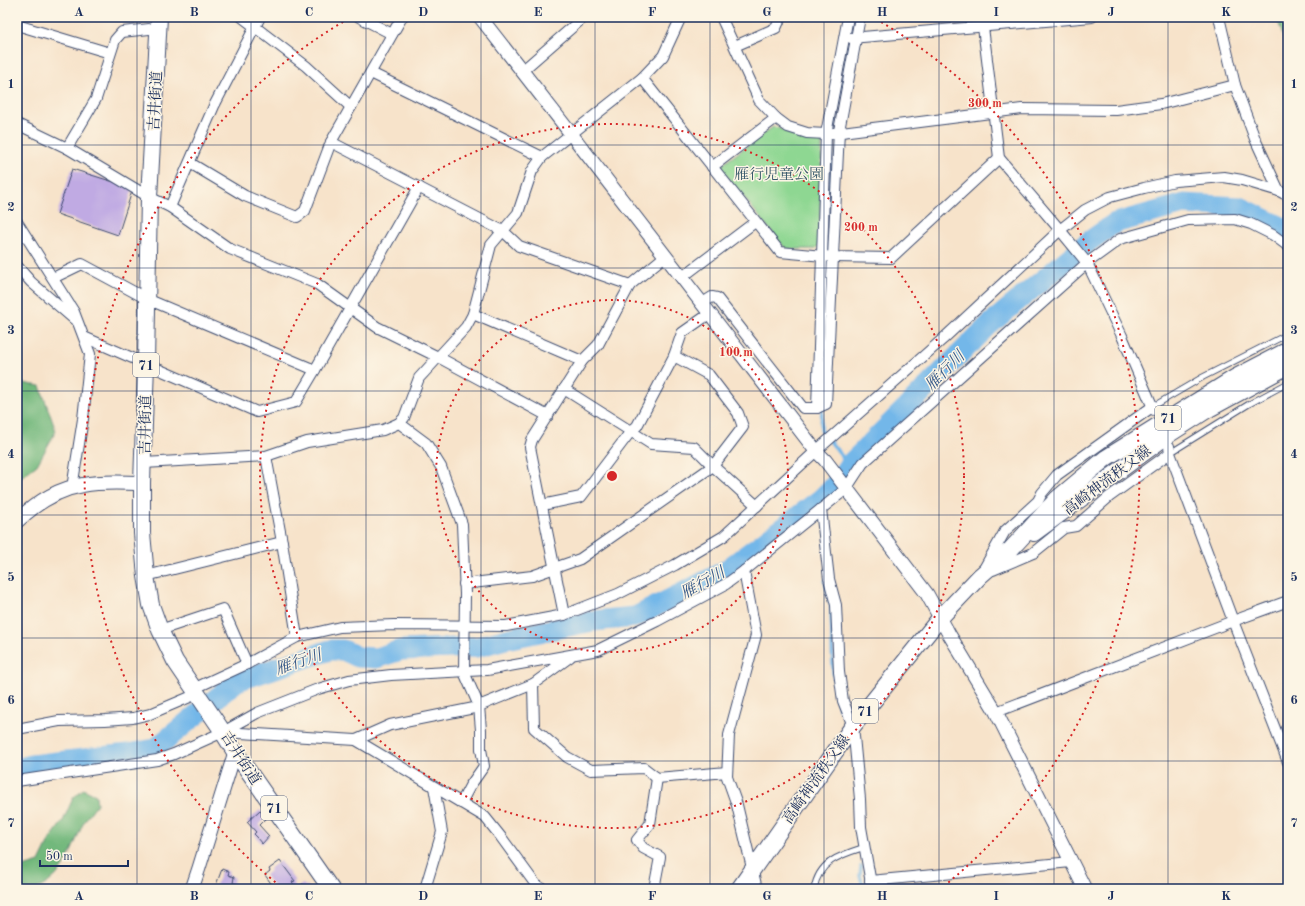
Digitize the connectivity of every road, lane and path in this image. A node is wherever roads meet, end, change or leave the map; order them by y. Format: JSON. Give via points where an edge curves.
{"nodes":[{"id":1,"x":242,"y":17,"type":"edge"},
{"id":2,"x":260,"y":17,"type":"edge"},
{"id":3,"x":359,"y":17,"type":"edge"},
{"id":4,"x":402,"y":17,"type":"edge"},
{"id":5,"x":480,"y":17,"type":"edge"},
{"id":6,"x":584,"y":17,"type":"edge"},
{"id":7,"x":681,"y":17,"type":"edge"},
{"id":8,"x":721,"y":17,"type":"edge"},
{"id":9,"x":781,"y":17,"type":"edge"},
{"id":10,"x":848,"y":17,"type":"edge"},
{"id":11,"x":860,"y":17,"type":"edge"},
{"id":12,"x":1092,"y":17,"type":"edge"},
{"id":13,"x":1219,"y":17,"type":"edge"},
{"id":14,"x":983,"y":22,"type":"edge"},
{"id":15,"x":158,"y":23,"type":"edge"},
{"id":16,"x":17,"y":24,"type":"edge"},
{"id":17,"x":255,"y":27,"type":"junction"},
{"id":18,"x":392,"y":34,"type":"junction"},
{"id":19,"x":856,"y":37,"type":"junction"},
{"id":20,"x":844,"y":39,"type":"junction"},
{"id":21,"x":735,"y":46,"type":"junction"},
{"id":22,"x":110,"y":53,"type":"junction"},
{"id":23,"x":522,"y":71,"type":"junction"},
{"id":24,"x":371,"y":73,"type":"junction"},
{"id":25,"x":642,"y":78,"type":"junction"},
{"id":26,"x":1234,"y":85,"type":"junction"},
{"id":27,"x":351,"y":107,"type":"junction"},
{"id":28,"x":994,"y":112,"type":"junction"},
{"id":29,"x":776,"y":118,"type":"junction"},
{"id":30,"x":17,"y":124,"type":"edge"},
{"id":31,"x":839,"y":131,"type":"junction"},
{"id":32,"x":571,"y":133,"type":"junction"},
{"id":33,"x":826,"y":134,"type":"junction"},
{"id":34,"x":331,"y":142,"type":"junction"},
{"id":35,"x":67,"y":148,"type":"junction"},
{"id":36,"x":542,"y":157,"type":"junction"},
{"id":37,"x":999,"y":158,"type":"junction"},
{"id":38,"x":190,"y":163,"type":"junction"},
{"id":39,"x":712,"y":167,"type":"junction"},
{"id":40,"x":419,"y":187,"type":"junction"},
{"id":41,"x":1283,"y":194,"type":"edge"},
{"id":42,"x":150,"y":197,"type":"junction"},
{"id":43,"x":170,"y":207,"type":"junction"},
{"id":44,"x":17,"y":222,"type":"edge"},
{"id":45,"x":755,"y":222,"type":"junction"},
{"id":46,"x":1060,"y":230,"type":"junction"},
{"id":47,"x":503,"y":231,"type":"junction"},
{"id":48,"x":1288,"y":246,"type":"edge"},
{"id":49,"x":665,"y":256,"type":"junction"},
{"id":50,"x":822,"y":256,"type":"junction"},
{"id":51,"x":834,"y":257,"type":"junction"},
{"id":52,"x":1086,"y":263,"type":"junction"},
{"id":53,"x":17,"y":266,"type":"edge"},
{"id":54,"x":53,"y":278,"type":"junction"},
{"id":55,"x":681,"y":278,"type":"junction"},
{"id":56,"x":630,"y":285,"type":"junction"},
{"id":57,"x":147,"y":299,"type":"junction"},
{"id":58,"x":701,"y":304,"type":"junction"},
{"id":59,"x":351,"y":308,"type":"junction"},
{"id":60,"x":473,"y":314,"type":"junction"},
{"id":61,"x":709,"y":314,"type":"junction"},
{"id":62,"x":78,"y":322,"type":"junction"},
{"id":63,"x":1288,"y":334,"type":"edge"},
{"id":64,"x":84,"y":337,"type":"junction"},
{"id":65,"x":1288,"y":350,"type":"edge"},
{"id":66,"x":674,"y":356,"type":"junction"},
{"id":67,"x":438,"y":357,"type":"junction"},
{"id":68,"x":582,"y":362,"type":"junction"},
{"id":69,"x":146,"y":364,"type":"junction"},
{"id":70,"x":1288,"y":366,"type":"edge"},
{"id":71,"x":316,"y":370,"type":"junction"},
{"id":72,"x":1288,"y":384,"type":"edge"},
{"id":73,"x":564,"y":389,"type":"junction"},
{"id":74,"x":817,"y":408,"type":"junction"},
{"id":75,"x":1153,"y":408,"type":"junction"},
{"id":76,"x":548,"y":416,"type":"junction"},
{"id":77,"x":399,"y":423,"type":"junction"},
{"id":78,"x":631,"y":431,"type":"junction"},
{"id":79,"x":1170,"y":450,"type":"junction"},
{"id":80,"x":816,"y":451,"type":"junction"},
{"id":81,"x":266,"y":456,"type":"junction"},
{"id":82,"x":144,"y":463,"type":"junction"},
{"id":83,"x":713,"y":466,"type":"junction"},
{"id":84,"x":142,"y":484,"type":"junction"},
{"id":85,"x":72,"y":488,"type":"junction"},
{"id":86,"x":846,"y":489,"type":"junction"},
{"id":87,"x":542,"y":505,"type":"junction"},
{"id":88,"x":757,"y":506,"type":"junction"},
{"id":89,"x":821,"y":509,"type":"junction"},
{"id":90,"x":17,"y":521,"type":"edge"},
{"id":91,"x":282,"y":542,"type":"junction"},
{"id":92,"x":1011,"y":549,"type":"junction"},
{"id":93,"x":555,"y":569,"type":"junction"},
{"id":94,"x":744,"y":571,"type":"junction"},
{"id":95,"x":146,"y":576,"type":"junction"},
{"id":96,"x":980,"y":576,"type":"junction"},
{"id":97,"x":464,"y":584,"type":"junction"},
{"id":98,"x":1288,"y":601,"type":"edge"},
{"id":99,"x":564,"y":615,"type":"junction"},
{"id":100,"x":940,"y":618,"type":"junction"},
{"id":101,"x":1233,"y":621,"type":"junction"},
{"id":102,"x":464,"y":627,"type":"junction"},
{"id":103,"x":160,"y":630,"type":"junction"},
{"id":104,"x":297,"y":637,"type":"junction"},
{"id":105,"x":574,"y":655,"type":"junction"},
{"id":106,"x":247,"y":664,"type":"junction"},
{"id":107,"x":464,"y":672,"type":"junction"},
{"id":108,"x":533,"y":684,"type":"junction"},
{"id":109,"x":197,"y":694,"type":"junction"},
{"id":110,"x":479,"y":706,"type":"junction"},
{"id":111,"x":996,"y":712,"type":"junction"},
{"id":112,"x":853,"y":726,"type":"junction"},
{"id":113,"x":17,"y":729,"type":"edge"},
{"id":114,"x":221,"y":729,"type":"junction"},
{"id":115,"x":356,"y":740,"type":"junction"},
{"id":116,"x":235,"y":752,"type":"junction"},
{"id":117,"x":1288,"y":762,"type":"edge"},
{"id":118,"x":727,"y":772,"type":"junction"},
{"id":119,"x":656,"y":778,"type":"junction"},
{"id":120,"x":17,"y":781,"type":"edge"},
{"id":121,"x":434,"y":787,"type":"junction"},
{"id":122,"x":461,"y":803,"type":"junction"},
{"id":123,"x":864,"y":847,"type":"junction"},
{"id":124,"x":1071,"y":862,"type":"junction"},
{"id":125,"x":752,"y":870,"type":"junction"},
{"id":126,"x":871,"y":885,"type":"edge"},
{"id":127,"x":192,"y":889,"type":"edge"},
{"id":128,"x":331,"y":889,"type":"edge"},
{"id":129,"x":425,"y":889,"type":"edge"},
{"id":130,"x":543,"y":889,"type":"edge"},
{"id":131,"x":654,"y":889,"type":"edge"},
{"id":132,"x":738,"y":889,"type":"edge"},
{"id":133,"x":757,"y":889,"type":"edge"},
{"id":134,"x":814,"y":889,"type":"edge"},
{"id":135,"x":1085,"y":889,"type":"edge"}],
"edges":[{"from":1,"to":17,"type":"street"},
{"from":2,"to":17,"type":"street"},
{"from":3,"to":18,"type":"street"},
{"from":4,"to":18,"type":"street"},
{"from":5,"to":23,"type":"street"},
{"from":6,"to":23,"type":"street"},
{"from":7,"to":25,"type":"street","via":[[663,56]]},
{"from":8,"to":21,"type":"street"},
{"from":9,"to":21,"type":"street","via":[[776,28]]},
{"from":10,"to":20,"type":"street"},
{"from":11,"to":19,"type":"street"},
{"from":12,"to":14,"type":"street"},
{"from":13,"to":26,"type":"street"},
{"from":14,"to":19,"type":"street"},
{"from":14,"to":28,"type":"street"},
{"from":15,"to":22,"type":"street","via":[[122,32],[115,40]]},
{"from":15,"to":42,"type":"main road","name":"吉井街道","number":"71"},
{"from":16,"to":22,"type":"street"},
{"from":17,"to":27,"type":"street","via":[[306,66]]},
{"from":17,"to":38,"type":"street","via":[[214,106]]},
{"from":18,"to":24,"type":"street"},
{"from":19,"to":20,"type":"street"},
{"from":19,"to":31,"type":"street"},
{"from":20,"to":33,"type":"street"},
{"from":21,"to":29,"type":"street","via":[[759,100]]},
{"from":22,"to":35,"type":"street","via":[[96,99]]},
{"from":23,"to":32,"type":"street"},
{"from":24,"to":27,"type":"street"},
{"from":24,"to":36,"type":"street"},
{"from":25,"to":32,"type":"street"},
{"from":25,"to":39,"type":"street"},
{"from":26,"to":28,"type":"street","via":[[1161,104],[1116,110],[1022,109]]},
{"from":26,"to":41,"type":"street","via":[[1255,139]]},
{"from":27,"to":34,"type":"street"},
{"from":28,"to":31,"type":"street"},
{"from":28,"to":37,"type":"street"},
{"from":29,"to":33,"type":"street","via":[[788,127],[807,133]]},
{"from":29,"to":39,"type":"street"},
{"from":30,"to":35,"type":"street"},
{"from":31,"to":33,"type":"street"},
{"from":31,"to":51,"type":"street"},
{"from":32,"to":36,"type":"street"},
{"from":32,"to":49,"type":"street"},
{"from":33,"to":50,"type":"street"},
{"from":34,"to":38,"type":"street","via":[[305,211],[297,218],[246,196]]},
{"from":34,"to":40,"type":"street"},
{"from":35,"to":42,"type":"street"},
{"from":36,"to":47,"type":"street","via":[[532,171],[518,213]]},
{"from":37,"to":46,"type":"street"},
{"from":37,"to":51,"type":"street","via":[[891,258]]},
{"from":38,"to":43,"type":"street"},
{"from":39,"to":45,"type":"street"},
{"from":40,"to":47,"type":"street"},
{"from":40,"to":59,"type":"street"},
{"from":41,"to":46,"type":"street","via":[[1242,180],[1224,177],[1175,181],[1110,197],[1086,210]]},
{"from":42,"to":43,"type":"street"},
{"from":42,"to":57,"type":"main road","name":"吉井街道","number":"71"},
{"from":43,"to":59,"type":"street","via":[[230,249],[317,284]]},
{"from":44,"to":54,"type":"street"},
{"from":45,"to":50,"type":"street","via":[[780,252]]},
{"from":45,"to":55,"type":"street"},
{"from":46,"to":52,"type":"street"},
{"from":46,"to":80,"type":"street","via":[[943,339]]},
{"from":47,"to":56,"type":"street","via":[[519,246]]},
{"from":47,"to":60,"type":"street","via":[[491,245]]},
{"from":48,"to":52,"type":"street","via":[[1251,224],[1234,219],[1188,220],[1120,239]]},
{"from":49,"to":55,"type":"street"},
{"from":49,"to":56,"type":"street"},
{"from":50,"to":51,"type":"street"},
{"from":50,"to":74,"type":"street"},
{"from":51,"to":74,"type":"street","via":[[826,404]]},
{"from":52,"to":75,"type":"street","via":[[1122,336]]},
{"from":52,"to":86,"type":"street","via":[[863,463]]},
{"from":53,"to":62,"type":"street","via":[[31,282]]},
{"from":54,"to":57,"type":"street","via":[[82,264]]},
{"from":54,"to":62,"type":"street"},
{"from":55,"to":58,"type":"street"},
{"from":56,"to":68,"type":"street","via":[[598,345]]},
{"from":57,"to":69,"type":"main road","name":"吉井街道","number":"71"},
{"from":57,"to":71,"type":"street"},
{"from":58,"to":61,"type":"street"},
{"from":58,"to":74,"type":"street","via":[[712,297],[717,298],[803,408]]},
{"from":59,"to":67,"type":"street","via":[[377,327]]},
{"from":59,"to":71,"type":"street"},
{"from":60,"to":67,"type":"street","via":[[466,326]]},
{"from":60,"to":68,"type":"street"},
{"from":61,"to":66,"type":"street","via":[[682,333]]},
{"from":61,"to":80,"type":"street"},
{"from":62,"to":64,"type":"street"},
{"from":63,"to":75,"type":"lane","via":[[1203,377]]},
{"from":64,"to":69,"type":"street"},
{"from":64,"to":85,"type":"street","via":[[90,354]]},
{"from":65,"to":92,"type":"main road","name":"高崎神流秩父線","number":"71","via":[[1236,377],[1106,458],[1057,499]]},
{"from":66,"to":78,"type":"street","via":[[638,426]]},
{"from":66,"to":83,"type":"street","via":[[709,375],[738,413],[743,427]]},
{"from":67,"to":76,"type":"street"},
{"from":67,"to":77,"type":"street","via":[[419,378],[404,418]]},
{"from":68,"to":73,"type":"street"},
{"from":69,"to":71,"type":"street","via":[[257,412],[296,402]]},
{"from":69,"to":82,"type":"main road","name":"吉井街道","number":"71"},
{"from":70,"to":92,"type":"main road","name":"高崎神流秩父線","number":"71","via":[[1207,410],[1168,435]]},
{"from":72,"to":79,"type":"lane"},
{"from":73,"to":76,"type":"street"},
{"from":73,"to":78,"type":"street"},
{"from":75,"to":96,"type":"street","via":[[1057,475],[1038,501],[1005,531]]},
{"from":76,"to":87,"type":"street","via":[[530,447]]},
{"from":77,"to":81,"type":"street","via":[[383,430],[307,442]]},
{"from":77,"to":97,"type":"street","via":[[426,443],[441,467],[462,524]]},
{"from":78,"to":83,"type":"street","via":[[651,444],[694,447]]},
{"from":78,"to":87,"type":"street","via":[[581,497]]},
{"from":79,"to":96,"type":"street","via":[[1108,497],[1076,526],[1064,528],[1033,553]]},
{"from":79,"to":101,"type":"street"},
{"from":80,"to":86,"type":"street"},
{"from":80,"to":88,"type":"street"},
{"from":81,"to":82,"type":"street"},
{"from":81,"to":91,"type":"street"},
{"from":82,"to":84,"type":"main road","name":"吉井街道","number":"71"},
{"from":83,"to":88,"type":"street"},
{"from":83,"to":93,"type":"street","via":[[580,559]]},
{"from":84,"to":85,"type":"main road","via":[[100,483]]},
{"from":84,"to":95,"type":"main road","name":"吉井街道","number":"71","via":[[142,533]]},
{"from":85,"to":90,"type":"main road","via":[[51,495]]},
{"from":86,"to":89,"type":"street"},
{"from":86,"to":100,"type":"street","via":[[927,594]]},
{"from":87,"to":93,"type":"street"},
{"from":88,"to":99,"type":"street","via":[[724,536],[675,565],[618,594]]},
{"from":89,"to":94,"type":"street"},
{"from":89,"to":112,"type":"street","via":[[829,579],[836,605],[843,701]]},
{"from":91,"to":95,"type":"street"},
{"from":91,"to":104,"type":"street"},
{"from":92,"to":96,"type":"main road","name":"高崎神流秩父線","number":"71"},
{"from":93,"to":97,"type":"street","via":[[532,576]]},
{"from":93,"to":99,"type":"street"},
{"from":94,"to":105,"type":"street","via":[[726,584],[657,622],[598,650]]},
{"from":94,"to":118,"type":"street","via":[[756,635],[729,735]]},
{"from":95,"to":103,"type":"main road","name":"吉井街道","number":"71","via":[[151,605]]},
{"from":96,"to":100,"type":"main road","name":"高崎神流秩父線","number":"71"},
{"from":97,"to":102,"type":"street"},
{"from":98,"to":101,"type":"street"},
{"from":99,"to":102,"type":"street","via":[[506,626]]},
{"from":100,"to":111,"type":"street"},
{"from":100,"to":112,"type":"main road","name":"高崎神流秩父線","number":"71"},
{"from":101,"to":111,"type":"street"},
{"from":101,"to":117,"type":"street"},
{"from":102,"to":104,"type":"street","via":[[340,627]]},
{"from":102,"to":107,"type":"street"},
{"from":103,"to":106,"type":"street","via":[[223,609]]},
{"from":103,"to":109,"type":"main road","name":"吉井街道","number":"71","via":[[175,661]]},
{"from":104,"to":106,"type":"street"},
{"from":105,"to":107,"type":"street"},
{"from":105,"to":108,"type":"street"},
{"from":106,"to":109,"type":"street"},
{"from":107,"to":110,"type":"street"},
{"from":107,"to":114,"type":"street","via":[[391,675],[349,680],[318,689]]},
{"from":108,"to":110,"type":"street"},
{"from":108,"to":119,"type":"street","via":[[534,728],[567,757],[591,770],[644,768]]},
{"from":109,"to":113,"type":"street","via":[[150,714],[133,718],[59,721]]},
{"from":109,"to":114,"type":"main road","number":"71"},
{"from":110,"to":115,"type":"street","via":[[390,725]]},
{"from":110,"to":122,"type":"street","via":[[484,766]]},
{"from":111,"to":124,"type":"street"},
{"from":112,"to":123,"type":"street"},
{"from":112,"to":125,"type":"main road","name":"高崎神流秩父線","number":"71"},
{"from":114,"to":115,"type":"street"},
{"from":114,"to":116,"type":"main road","name":"吉井街道","number":"71"},
{"from":114,"to":120,"type":"street","via":[[174,754],[157,760]]},
{"from":115,"to":121,"type":"street"},
{"from":116,"to":127,"type":"street"},
{"from":116,"to":128,"type":"main road","name":"吉井街道","number":"71"},
{"from":118,"to":119,"type":"street"},
{"from":118,"to":125,"type":"street"},
{"from":119,"to":131,"type":"street","via":[[650,824],[637,840],[644,848],[660,857]]},
{"from":121,"to":122,"type":"street"},
{"from":121,"to":129,"type":"street","via":[[442,832]]},
{"from":122,"to":130,"type":"street","via":[[484,817],[536,885]]},
{"from":123,"to":126,"type":"street"},
{"from":123,"to":134,"type":"lane","via":[[842,854],[827,863],[816,879]]},
{"from":124,"to":126,"type":"street"},
{"from":124,"to":135,"type":"street"},
{"from":125,"to":132,"type":"main road","name":"高崎神流秩父線","number":"71"},
{"from":125,"to":133,"type":"street"}]}
